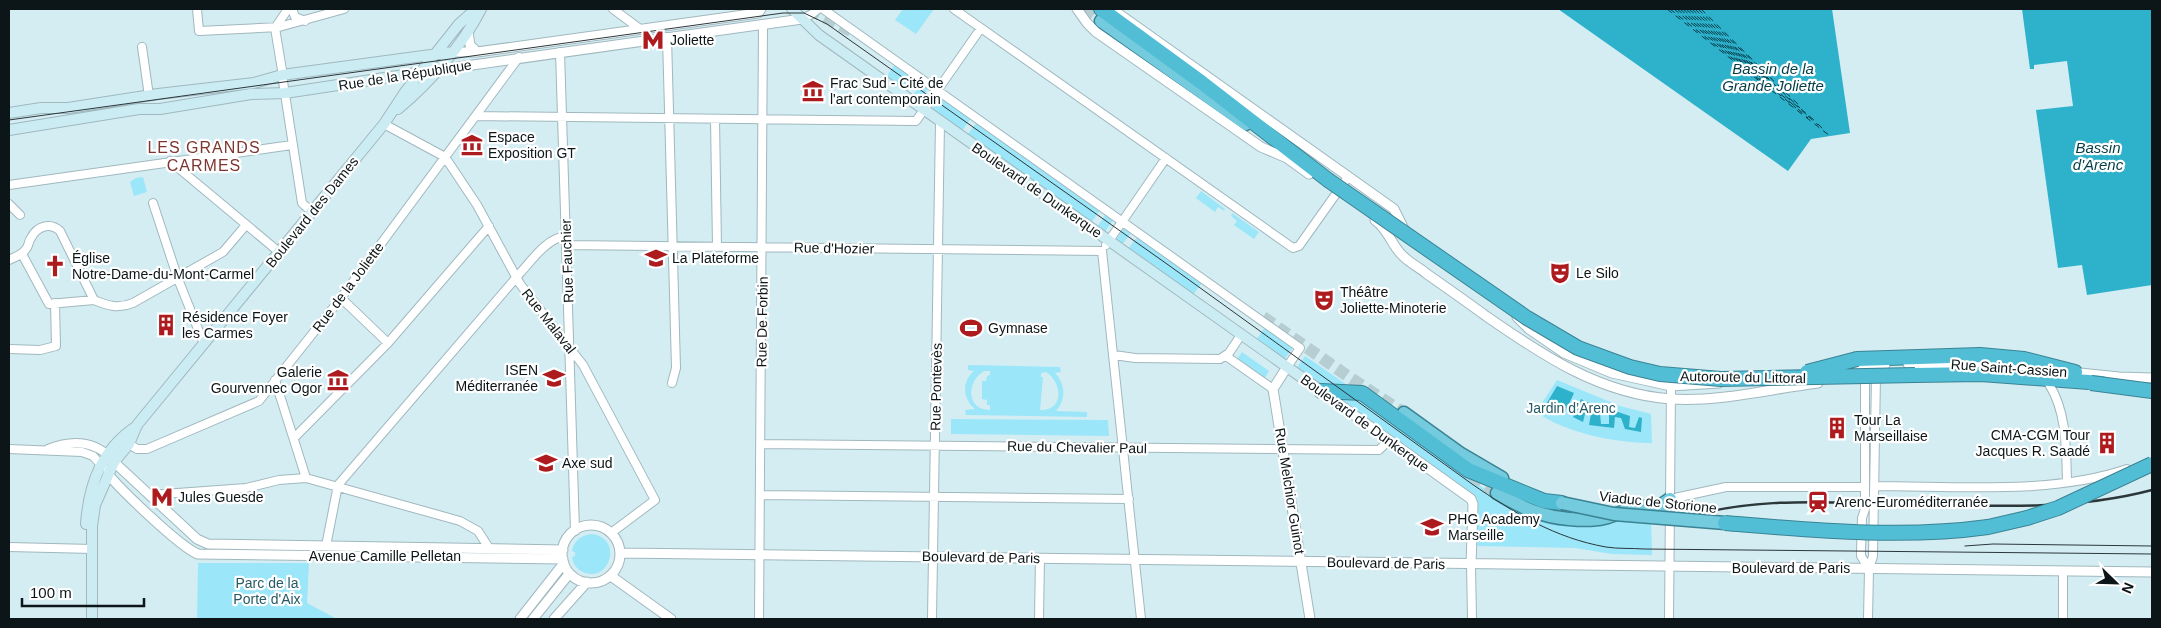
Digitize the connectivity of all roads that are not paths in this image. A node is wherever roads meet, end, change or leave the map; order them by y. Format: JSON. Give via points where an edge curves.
{"nodes":[{"id":1,"x":197,"y":9,"type":"edge"},
{"id":2,"x":290,"y":9,"type":"edge"},
{"id":3,"x":344,"y":9,"type":"edge"},
{"id":4,"x":476,"y":9,"type":"edge"},
{"id":5,"x":481,"y":9,"type":"edge"},
{"id":6,"x":613,"y":9,"type":"edge"},
{"id":7,"x":761,"y":9,"type":"edge"},
{"id":8,"x":792,"y":9,"type":"edge"},
{"id":9,"x":818,"y":9,"type":"edge"},
{"id":10,"x":822,"y":9,"type":"edge"},
{"id":11,"x":954,"y":9,"type":"edge"},
{"id":12,"x":1077,"y":9,"type":"edge"},
{"id":13,"x":1112,"y":9,"type":"edge"},
{"id":14,"x":1101,"y":15,"type":"tunnel mouth"},
{"id":15,"x":802,"y":19,"type":"junction"},
{"id":16,"x":304,"y":21,"type":"junction"},
{"id":17,"x":764,"y":24,"type":"junction"},
{"id":18,"x":275,"y":28,"type":"junction"},
{"id":19,"x":982,"y":28,"type":"junction"},
{"id":20,"x":640,"y":29,"type":"junction"},
{"id":21,"x":468,"y":32,"type":"junction"},
{"id":22,"x":667,"y":37,"type":"junction"},
{"id":23,"x":142,"y":47,"type":"dead end"},
{"id":24,"x":453,"y":52,"type":"junction"},
{"id":25,"x":477,"y":52,"type":"junction"},
{"id":26,"x":560,"y":52,"type":"junction"},
{"id":27,"x":436,"y":54,"type":"junction"},
{"id":28,"x":519,"y":57,"type":"junction"},
{"id":29,"x":437,"y":70,"type":"junction"},
{"id":30,"x":282,"y":73,"type":"junction"},
{"id":31,"x":420,"y":73,"type":"junction"},
{"id":32,"x":394,"y":77,"type":"junction"},
{"id":33,"x":937,"y":91,"type":"junction"},
{"id":34,"x":405,"y":92,"type":"junction"},
{"id":35,"x":285,"y":93,"type":"junction"},
{"id":36,"x":149,"y":96,"type":"junction"},
{"id":37,"x":924,"y":110,"type":"junction"},
{"id":38,"x":9,"y":113,"type":"edge"},
{"id":39,"x":391,"y":115,"type":"junction"},
{"id":40,"x":477,"y":116,"type":"junction"},
{"id":41,"x":562,"y":117,"type":"junction"},
{"id":42,"x":670,"y":119,"type":"junction"},
{"id":43,"x":715,"y":119,"type":"junction"},
{"id":44,"x":763,"y":120,"type":"junction"},
{"id":45,"x":940,"y":122,"type":"junction"},
{"id":46,"x":384,"y":124,"type":"junction"},
{"id":47,"x":9,"y":130,"type":"edge"},
{"id":48,"x":292,"y":145,"type":"junction"},
{"id":49,"x":445,"y":157,"type":"junction"},
{"id":50,"x":1166,"y":158,"type":"junction"},
{"id":51,"x":170,"y":161,"type":"junction"},
{"id":52,"x":1348,"y":177,"type":"junction"},
{"id":53,"x":9,"y":185,"type":"edge"},
{"id":54,"x":1336,"y":193,"type":"junction"},
{"id":55,"x":153,"y":203,"type":"dead end"},
{"id":56,"x":9,"y":204,"type":"edge"},
{"id":57,"x":312,"y":212,"type":"junction"},
{"id":58,"x":20,"y":215,"type":"dead end"},
{"id":59,"x":1122,"y":222,"type":"junction"},
{"id":60,"x":246,"y":225,"type":"junction"},
{"id":61,"x":489,"y":226,"type":"junction"},
{"id":62,"x":566,"y":236,"type":"junction"},
{"id":63,"x":1108,"y":241,"type":"junction"},
{"id":64,"x":566,"y":245,"type":"junction"},
{"id":65,"x":674,"y":246,"type":"junction"},
{"id":66,"x":717,"y":247,"type":"junction"},
{"id":67,"x":762,"y":247,"type":"junction"},
{"id":68,"x":938,"y":249,"type":"junction"},
{"id":69,"x":1102,"y":251,"type":"junction"},
{"id":70,"x":279,"y":252,"type":"junction"},
{"id":71,"x":22,"y":254,"type":"junction"},
{"id":72,"x":9,"y":260,"type":"edge"},
{"id":73,"x":516,"y":277,"type":"junction"},
{"id":74,"x":178,"y":278,"type":"junction"},
{"id":75,"x":341,"y":298,"type":"junction"},
{"id":76,"x":94,"y":300,"type":"junction"},
{"id":77,"x":52,"y":304,"type":"junction"},
{"id":78,"x":1241,"y":335,"type":"junction"},
{"id":79,"x":388,"y":343,"type":"junction"},
{"id":80,"x":204,"y":344,"type":"junction"},
{"id":81,"x":569,"y":347,"type":"junction"},
{"id":82,"x":9,"y":350,"type":"edge"},
{"id":83,"x":1114,"y":355,"type":"junction"},
{"id":84,"x":1226,"y":356,"type":"junction"},
{"id":85,"x":1876,"y":365,"type":"junction"},
{"id":86,"x":1865,"y":366,"type":"junction"},
{"id":87,"x":1287,"y":367,"type":"junction"},
{"id":88,"x":2075,"y":372,"type":"junction"},
{"id":89,"x":1785,"y":376,"type":"junction"},
{"id":90,"x":2152,"y":378,"type":"edge"},
{"id":91,"x":1865,"y":379,"type":"junction"},
{"id":92,"x":1876,"y":379,"type":"junction"},
{"id":93,"x":275,"y":380,"type":"junction"},
{"id":94,"x":672,"y":382,"type":"dead end"},
{"id":95,"x":2091,"y":383,"type":"junction"},
{"id":96,"x":2049,"y":384,"type":"junction"},
{"id":97,"x":2152,"y":384,"type":"edge"},
{"id":98,"x":1672,"y":386,"type":"junction"},
{"id":99,"x":1273,"y":389,"type":"junction"},
{"id":100,"x":1321,"y":391,"type":"junction"},
{"id":101,"x":2152,"y":391,"type":"edge"},
{"id":102,"x":1670,"y":399,"type":"junction"},
{"id":103,"x":1404,"y":413,"type":"tunnel mouth"},
{"id":104,"x":137,"y":425,"type":"junction"},
{"id":105,"x":294,"y":438,"type":"junction"},
{"id":106,"x":1389,"y":440,"type":"junction"},
{"id":107,"x":129,"y":444,"type":"junction"},
{"id":108,"x":760,"y":444,"type":"junction"},
{"id":109,"x":936,"y":445,"type":"junction"},
{"id":110,"x":1123,"y":447,"type":"junction"},
{"id":111,"x":9,"y":449,"type":"edge"},
{"id":112,"x":46,"y":449,"type":"junction"},
{"id":113,"x":1283,"y":449,"type":"junction"},
{"id":114,"x":107,"y":454,"type":"junction"},
{"id":115,"x":2152,"y":459,"type":"edge"},
{"id":116,"x":114,"y":462,"type":"junction"},
{"id":117,"x":102,"y":464,"type":"junction"},
{"id":118,"x":2152,"y":464,"type":"edge"},
{"id":119,"x":108,"y":474,"type":"junction"},
{"id":120,"x":306,"y":478,"type":"junction"},
{"id":121,"x":2067,"y":482,"type":"junction"},
{"id":122,"x":338,"y":485,"type":"junction"},
{"id":123,"x":1500,"y":485,"type":"junction"},
{"id":124,"x":1875,"y":486,"type":"junction"},
{"id":125,"x":1865,"y":487,"type":"junction"},
{"id":126,"x":150,"y":495,"type":"junction"},
{"id":127,"x":760,"y":495,"type":"junction"},
{"id":128,"x":935,"y":498,"type":"junction"},
{"id":129,"x":1128,"y":499,"type":"junction"},
{"id":130,"x":1670,"y":499,"type":"junction"},
{"id":131,"x":1562,"y":503,"type":"joint"},
{"id":132,"x":1657,"y":508,"type":"junction"},
{"id":133,"x":1670,"y":519,"type":"junction"},
{"id":134,"x":1725,"y":523,"type":"joint"},
{"id":135,"x":575,"y":531,"type":"junction"},
{"id":136,"x":611,"y":533,"type":"junction"},
{"id":137,"x":326,"y":546,"type":"junction"},
{"id":138,"x":9,"y":547,"type":"edge"},
{"id":139,"x":488,"y":548,"type":"junction"},
{"id":140,"x":89,"y":549,"type":"junction"},
{"id":141,"x":620,"y":553,"type":"junction"},
{"id":142,"x":760,"y":554,"type":"junction"},
{"id":143,"x":563,"y":557,"type":"junction"},
{"id":144,"x":934,"y":557,"type":"junction"},
{"id":145,"x":1040,"y":558,"type":"junction"},
{"id":146,"x":1135,"y":560,"type":"junction"},
{"id":147,"x":1301,"y":560,"type":"junction"},
{"id":148,"x":1472,"y":565,"type":"junction"},
{"id":149,"x":1669,"y":566,"type":"junction"},
{"id":150,"x":1869,"y":569,"type":"junction"},
{"id":151,"x":2063,"y":570,"type":"junction"},
{"id":152,"x":2152,"y":572,"type":"edge"},
{"id":153,"x":569,"y":574,"type":"junction"},
{"id":154,"x":611,"y":576,"type":"junction"},
{"id":155,"x":587,"y":582,"type":"junction"},
{"id":156,"x":665,"y":618,"type":"edge"},
{"id":157,"x":87,"y":619,"type":"edge"},
{"id":158,"x":92,"y":619,"type":"edge"},
{"id":159,"x":520,"y":619,"type":"edge"},
{"id":160,"x":533,"y":619,"type":"edge"},
{"id":161,"x":554,"y":619,"type":"edge"},
{"id":162,"x":759,"y":619,"type":"edge"},
{"id":163,"x":932,"y":619,"type":"edge"},
{"id":164,"x":1039,"y":619,"type":"edge"},
{"id":165,"x":1141,"y":619,"type":"edge"},
{"id":166,"x":1310,"y":619,"type":"edge"},
{"id":167,"x":1472,"y":619,"type":"edge"},
{"id":168,"x":1669,"y":619,"type":"edge"},
{"id":169,"x":1868,"y":619,"type":"edge"},
{"id":170,"x":2064,"y":619,"type":"edge"}],
"edges":[{"from":1,"to":18,"type":"street","via":[[199,31]]},
{"from":2,"to":16,"type":"street","via":[[295,17]]},
{"from":2,"to":18,"type":"street"},
{"from":3,"to":16,"type":"street"},
{"from":4,"to":27,"type":"main road","name":"Boulevard des Dames"},
{"from":5,"to":21,"type":"main road","name":"Boulevard des Dames"},
{"from":6,"to":20,"type":"street"},
{"from":7,"to":20,"type":"street","name":"Rue de la République","via":[[758,13]]},
{"from":8,"to":15,"type":"main road","name":"Boulevard de Dunkerque"},
{"from":9,"to":15,"type":"street"},
{"from":10,"to":33,"type":"street","name":"Boulevard de Dunkerque"},
{"from":11,"to":19,"type":"street"},
{"from":12,"to":54,"type":"street","name":"Rue Saint-Cassien","via":[[1090,27],[1104,37],[1261,147],[1287,158]]},
{"from":13,"to":52,"type":"street","name":"Rue Saint-Cassien"},
{"from":14,"to":89,"type":"highway","name":"Autoroute du Littoral","bridge":true,"via":[[1328,180],[1526,318],[1578,348],[1630,368],[1660,374],[1721,379]]},
{"from":15,"to":17,"type":"street","name":"Rue de la République"},
{"from":15,"to":37,"type":"main road","name":"Boulevard de Dunkerque","via":[[811,29]]},
{"from":16,"to":18,"type":"street"},
{"from":17,"to":22,"type":"street","name":"Rue de la République"},
{"from":17,"to":44,"type":"street","name":"Rue De Forbin"},
{"from":18,"to":30,"type":"street"},
{"from":19,"to":33,"type":"street"},
{"from":19,"to":50,"type":"street"},
{"from":20,"to":25,"type":"street","name":"Rue de la République"},
{"from":21,"to":24,"type":"main road","name":"Boulevard des Dames"},
{"from":21,"to":25,"type":"street","via":[[470,44]]},
{"from":22,"to":26,"type":"street","name":"Rue de la République"},
{"from":22,"to":42,"type":"street"},
{"from":23,"to":36,"type":"street"},
{"from":24,"to":25,"type":"street","name":"Rue de la République"},
{"from":24,"to":27,"type":"main road","name":"Rue de la République"},
{"from":24,"to":29,"type":"main road","name":"Boulevard des Dames"},
{"from":26,"to":28,"type":"street","name":"Rue de la République"},
{"from":26,"to":41,"type":"street","name":"Rue Fauchier"},
{"from":27,"to":30,"type":"main road","name":"Rue de la République"},
{"from":27,"to":31,"type":"main road","name":"Boulevard des Dames"},
{"from":28,"to":29,"type":"street","name":"Rue de la République"},
{"from":28,"to":40,"type":"street","name":"Rue de la Joliette"},
{"from":29,"to":31,"type":"main road","name":"Rue de la République"},
{"from":29,"to":39,"type":"main road","name":"Boulevard des Dames","via":[[412,98]]},
{"from":30,"to":35,"type":"street"},
{"from":30,"to":36,"type":"main road","name":"Rue de la République","via":[[254,83]]},
{"from":31,"to":32,"type":"main road","name":"Rue de la République"},
{"from":31,"to":34,"type":"main road","name":"Boulevard des Dames"},
{"from":32,"to":34,"type":"main road"},
{"from":32,"to":35,"type":"main road","name":"Rue de la République"},
{"from":33,"to":37,"type":"street"},
{"from":33,"to":59,"type":"street","name":"Boulevard de Dunkerque"},
{"from":34,"to":39,"type":"main road","name":"Boulevard des Dames"},
{"from":35,"to":47,"type":"main road","name":"Rue de la République","via":[[252,94],[139,109]]},
{"from":35,"to":48,"type":"street"},
{"from":36,"to":38,"type":"main road","name":"Rue de la République"},
{"from":37,"to":44,"type":"street","via":[[916,121]]},
{"from":37,"to":45,"type":"main road","name":"Boulevard de Dunkerque"},
{"from":39,"to":46,"type":"main road","name":"Boulevard des Dames"},
{"from":40,"to":41,"type":"street"},
{"from":40,"to":49,"type":"street","name":"Rue de la Joliette"},
{"from":41,"to":42,"type":"street"},
{"from":41,"to":62,"type":"street","name":"Rue Fauchier"},
{"from":42,"to":43,"type":"street"},
{"from":42,"to":65,"type":"street"},
{"from":43,"to":44,"type":"street"},
{"from":43,"to":66,"type":"street"},
{"from":44,"to":67,"type":"street","name":"Rue De Forbin"},
{"from":45,"to":63,"type":"main road","name":"Boulevard de Dunkerque"},
{"from":45,"to":68,"type":"street","name":"Rue Pontevès"},
{"from":46,"to":49,"type":"street","name":"Rue Malaval"},
{"from":46,"to":57,"type":"main road","name":"Boulevard des Dames"},
{"from":48,"to":51,"type":"street"},
{"from":48,"to":57,"type":"street","via":[[302,203]]},
{"from":49,"to":61,"type":"street","name":"Rue Malaval"},
{"from":49,"to":75,"type":"street","name":"Rue de la Joliette"},
{"from":50,"to":54,"type":"street","via":[[1293,248],[1299,246]]},
{"from":50,"to":59,"type":"street"},
{"from":51,"to":53,"type":"street"},
{"from":51,"to":60,"type":"street"},
{"from":52,"to":54,"type":"street"},
{"from":52,"to":98,"type":"street","name":"Rue Saint-Cassien","via":[[1394,209],[1411,243],[1564,352],[1612,373]]},
{"from":54,"to":102,"type":"street","name":"Rue Saint-Cassien","via":[[1381,224],[1403,256],[1558,364],[1615,388]]},
{"from":55,"to":74,"type":"street"},
{"from":56,"to":58,"type":"street"},
{"from":57,"to":70,"type":"main road","name":"Boulevard des Dames"},
{"from":59,"to":63,"type":"street"},
{"from":59,"to":87,"type":"street","name":"Boulevard de Dunkerque","via":[[1300,348]]},
{"from":60,"to":70,"type":"street"},
{"from":60,"to":74,"type":"street","via":[[223,252]]},
{"from":61,"to":73,"type":"street","name":"Rue Malaval"},
{"from":61,"to":79,"type":"street"},
{"from":62,"to":64,"type":"street","name":"Rue Fauchier"},
{"from":62,"to":73,"type":"street","via":[[549,243]]},
{"from":63,"to":69,"type":"street"},
{"from":63,"to":78,"type":"main road","name":"Boulevard de Dunkerque"},
{"from":64,"to":65,"type":"street","name":"Rue d'Hozier"},
{"from":64,"to":81,"type":"street","name":"Rue Fauchier"},
{"from":65,"to":66,"type":"street","name":"Rue d'Hozier"},
{"from":65,"to":94,"type":"street","via":[[676,368]]},
{"from":66,"to":67,"type":"street","name":"Rue d'Hozier"},
{"from":67,"to":68,"type":"street","name":"Rue d'Hozier"},
{"from":67,"to":108,"type":"street","name":"Rue De Forbin"},
{"from":68,"to":69,"type":"street","name":"Rue d'Hozier"},
{"from":68,"to":109,"type":"street","name":"Rue Pontevès"},
{"from":69,"to":83,"type":"street"},
{"from":70,"to":80,"type":"main road","name":"Boulevard des Dames"},
{"from":71,"to":72,"type":"street"},
{"from":71,"to":76,"type":"street","via":[[33,235],[42,228],[48,225],[60,231]]},
{"from":71,"to":77,"type":"street"},
{"from":73,"to":81,"type":"street","name":"Rue Malaval"},
{"from":73,"to":122,"type":"street"},
{"from":74,"to":76,"type":"street","via":[[123,307]]},
{"from":74,"to":80,"type":"street"},
{"from":75,"to":79,"type":"street"},
{"from":75,"to":93,"type":"street","name":"Rue de la Joliette"},
{"from":76,"to":77,"type":"street"},
{"from":77,"to":82,"type":"street","via":[[56,346],[40,350]]},
{"from":78,"to":84,"type":"street"},
{"from":78,"to":87,"type":"main road","name":"Boulevard de Dunkerque"},
{"from":79,"to":105,"type":"street"},
{"from":80,"to":104,"type":"main road","name":"Boulevard des Dames"},
{"from":81,"to":135,"type":"street","name":"Rue Fauchier"},
{"from":81,"to":136,"type":"street","name":"Rue Malaval","via":[[583,365],[655,500]]},
{"from":83,"to":84,"type":"street","via":[[1210,359]]},
{"from":83,"to":110,"type":"street"},
{"from":84,"to":99,"type":"street"},
{"from":85,"to":86,"type":"street","name":"Rue Saint-Cassien"},
{"from":85,"to":88,"type":"street","name":"Rue Saint-Cassien","via":[[2025,366]]},
{"from":85,"to":92,"type":"street"},
{"from":86,"to":91,"type":"street"},
{"from":86,"to":98,"type":"street","name":"Rue Saint-Cassien"},
{"from":87,"to":99,"type":"street"},
{"from":87,"to":100,"type":"main road","name":"Boulevard de Dunkerque"},
{"from":88,"to":89,"type":"highway","bridge":true,"via":[[2024,359],[1980,355],[1851,359]]},
{"from":88,"to":90,"type":"street","name":"Rue Saint-Cassien"},
{"from":89,"to":95,"type":"highway","name":"Autoroute du Littoral","bridge":true,"via":[[1982,374]]},
{"from":91,"to":92,"type":"street","name":"Rue Saint-Cassien"},
{"from":91,"to":102,"type":"street","name":"Rue Saint-Cassien"},
{"from":91,"to":125,"type":"street"},
{"from":92,"to":96,"type":"street","name":"Rue Saint-Cassien","via":[[1994,378]]},
{"from":92,"to":124,"type":"street"},
{"from":93,"to":105,"type":"street"},
{"from":93,"to":107,"type":"street","name":"Rue de la Joliette","via":[[259,401],[188,433],[147,449],[137,449]]},
{"from":95,"to":97,"type":"highway","bridge":true},
{"from":95,"to":101,"type":"highway","name":"Autoroute du Littoral","bridge":true},
{"from":96,"to":101,"type":"street","name":"Rue Saint-Cassien"},
{"from":96,"to":121,"type":"street","via":[[2056,395],[2065,431]]},
{"from":98,"to":102,"type":"street"},
{"from":99,"to":113,"type":"street","name":"Rue Melchior Guinot"},
{"from":100,"to":106,"type":"street","name":"Boulevard de Dunkerque"},
{"from":100,"to":123,"type":"highway","via":[[1366,395],[1468,470]]},
{"from":102,"to":130,"type":"street"},
{"from":103,"to":123,"type":"highway","via":[[1475,463]]},
{"from":104,"to":107,"type":"main road","name":"Boulevard des Dames"},
{"from":104,"to":114,"type":"main road","name":"Boulevard des Dames","via":[[121,436]]},
{"from":105,"to":120,"type":"street"},
{"from":106,"to":113,"type":"street","name":"Rue du Chevalier Paul","via":[[1379,450]]},
{"from":106,"to":148,"type":"street","name":"Boulevard de Dunkerque","via":[[1471,499]]},
{"from":107,"to":116,"type":"main road","name":"Boulevard des Dames"},
{"from":108,"to":109,"type":"street","name":"Rue du Chevalier Paul"},
{"from":108,"to":127,"type":"street","name":"Rue De Forbin"},
{"from":109,"to":110,"type":"street","name":"Rue du Chevalier Paul"},
{"from":109,"to":128,"type":"street","name":"Rue Pontevès"},
{"from":110,"to":113,"type":"street","name":"Rue du Chevalier Paul"},
{"from":110,"to":129,"type":"street"},
{"from":111,"to":112,"type":"street"},
{"from":112,"to":114,"type":"street","via":[[57,445],[88,444]]},
{"from":112,"to":117,"type":"street","via":[[82,452]]},
{"from":113,"to":147,"type":"street","name":"Rue Melchior Guinot"},
{"from":114,"to":116,"type":"street"},
{"from":114,"to":117,"type":"main road","name":"Boulevard des Dames"},
{"from":115,"to":121,"type":"street","via":[[2115,473]]},
{"from":116,"to":119,"type":"main road","name":"Boulevard des Dames"},
{"from":116,"to":126,"type":"street"},
{"from":117,"to":119,"type":"street"},
{"from":117,"to":140,"type":"main road","name":"Boulevard des Dames","via":[[88,500]]},
{"from":118,"to":134,"type":"highway","bridge":true,"via":[[2058,508],[1980,528],[1914,532]]},
{"from":119,"to":140,"type":"main road","name":"Boulevard des Dames","via":[[95,505]]},
{"from":119,"to":143,"type":"street","name":"Avenue Camille Pelletan","via":[[188,549],[198,554]]},
{"from":120,"to":122,"type":"street"},
{"from":120,"to":126,"type":"street","via":[[246,488]]},
{"from":121,"to":124,"type":"street","via":[[2012,486]]},
{"from":122,"to":137,"type":"street"},
{"from":122,"to":139,"type":"street","via":[[460,521],[478,531]]},
{"from":123,"to":131,"type":"highway","via":[[1544,501]]},
{"from":123,"to":132,"type":"highway","via":[[1527,510],[1552,517],[1602,519],[1637,507]]},
{"from":124,"to":150,"type":"street","via":[[1873,556]]},
{"from":125,"to":130,"type":"street","via":[[1751,486],[1719,488]]},
{"from":125,"to":150,"type":"street","via":[[1861,556]]},
{"from":126,"to":137,"type":"street","name":"Avenue Camille Pelletan","via":[[197,539],[208,544]]},
{"from":127,"to":128,"type":"street"},
{"from":127,"to":142,"type":"street","name":"Rue De Forbin"},
{"from":128,"to":129,"type":"street"},
{"from":128,"to":144,"type":"street","name":"Rue Pontevès"},
{"from":129,"to":146,"type":"street"},
{"from":130,"to":132,"type":"highway"},
{"from":130,"to":133,"type":"street"},
{"from":131,"to":134,"type":"highway","name":"Viaduc de Storione","bridge":true,"via":[[1614,514]]},
{"from":132,"to":133,"type":"highway"},
{"from":133,"to":149,"type":"street"},
{"from":135,"to":136,"type":"street","via":[[594,525]]},
{"from":135,"to":143,"type":"street","via":[[565,542]]},
{"from":136,"to":141,"type":"street"},
{"from":137,"to":139,"type":"street","name":"Avenue Camille Pelletan"},
{"from":138,"to":140,"type":"street"},
{"from":139,"to":143,"type":"street","name":"Avenue Camille Pelletan"},
{"from":140,"to":157,"type":"main road"},
{"from":140,"to":158,"type":"main road"},
{"from":141,"to":142,"type":"street","name":"Boulevard de Paris"},
{"from":141,"to":154,"type":"street","via":[[618,566]]},
{"from":142,"to":144,"type":"street","name":"Boulevard de Paris"},
{"from":142,"to":162,"type":"street","name":"Rue De Forbin"},
{"from":143,"to":153,"type":"street"},
{"from":143,"to":159,"type":"street"},
{"from":144,"to":145,"type":"street","name":"Boulevard de Paris"},
{"from":144,"to":163,"type":"street","name":"Rue Pontevès"},
{"from":145,"to":146,"type":"street","name":"Boulevard de Paris"},
{"from":145,"to":164,"type":"street"},
{"from":146,"to":147,"type":"street","name":"Boulevard de Paris"},
{"from":146,"to":165,"type":"street"},
{"from":147,"to":148,"type":"street","name":"Boulevard de Paris"},
{"from":147,"to":166,"type":"street","name":"Rue Melchior Guinot"},
{"from":148,"to":149,"type":"street","name":"Boulevard de Paris"},
{"from":148,"to":167,"type":"street"},
{"from":149,"to":150,"type":"street","name":"Boulevard de Paris"},
{"from":149,"to":168,"type":"street"},
{"from":150,"to":151,"type":"street","name":"Boulevard de Paris"},
{"from":150,"to":169,"type":"street"},
{"from":151,"to":152,"type":"street","name":"Boulevard de Paris"},
{"from":151,"to":170,"type":"street"},
{"from":153,"to":155,"type":"street"},
{"from":153,"to":160,"type":"street"},
{"from":154,"to":155,"type":"street","via":[[600,582]]},
{"from":154,"to":156,"type":"street"},
{"from":155,"to":161,"type":"street"}]}
